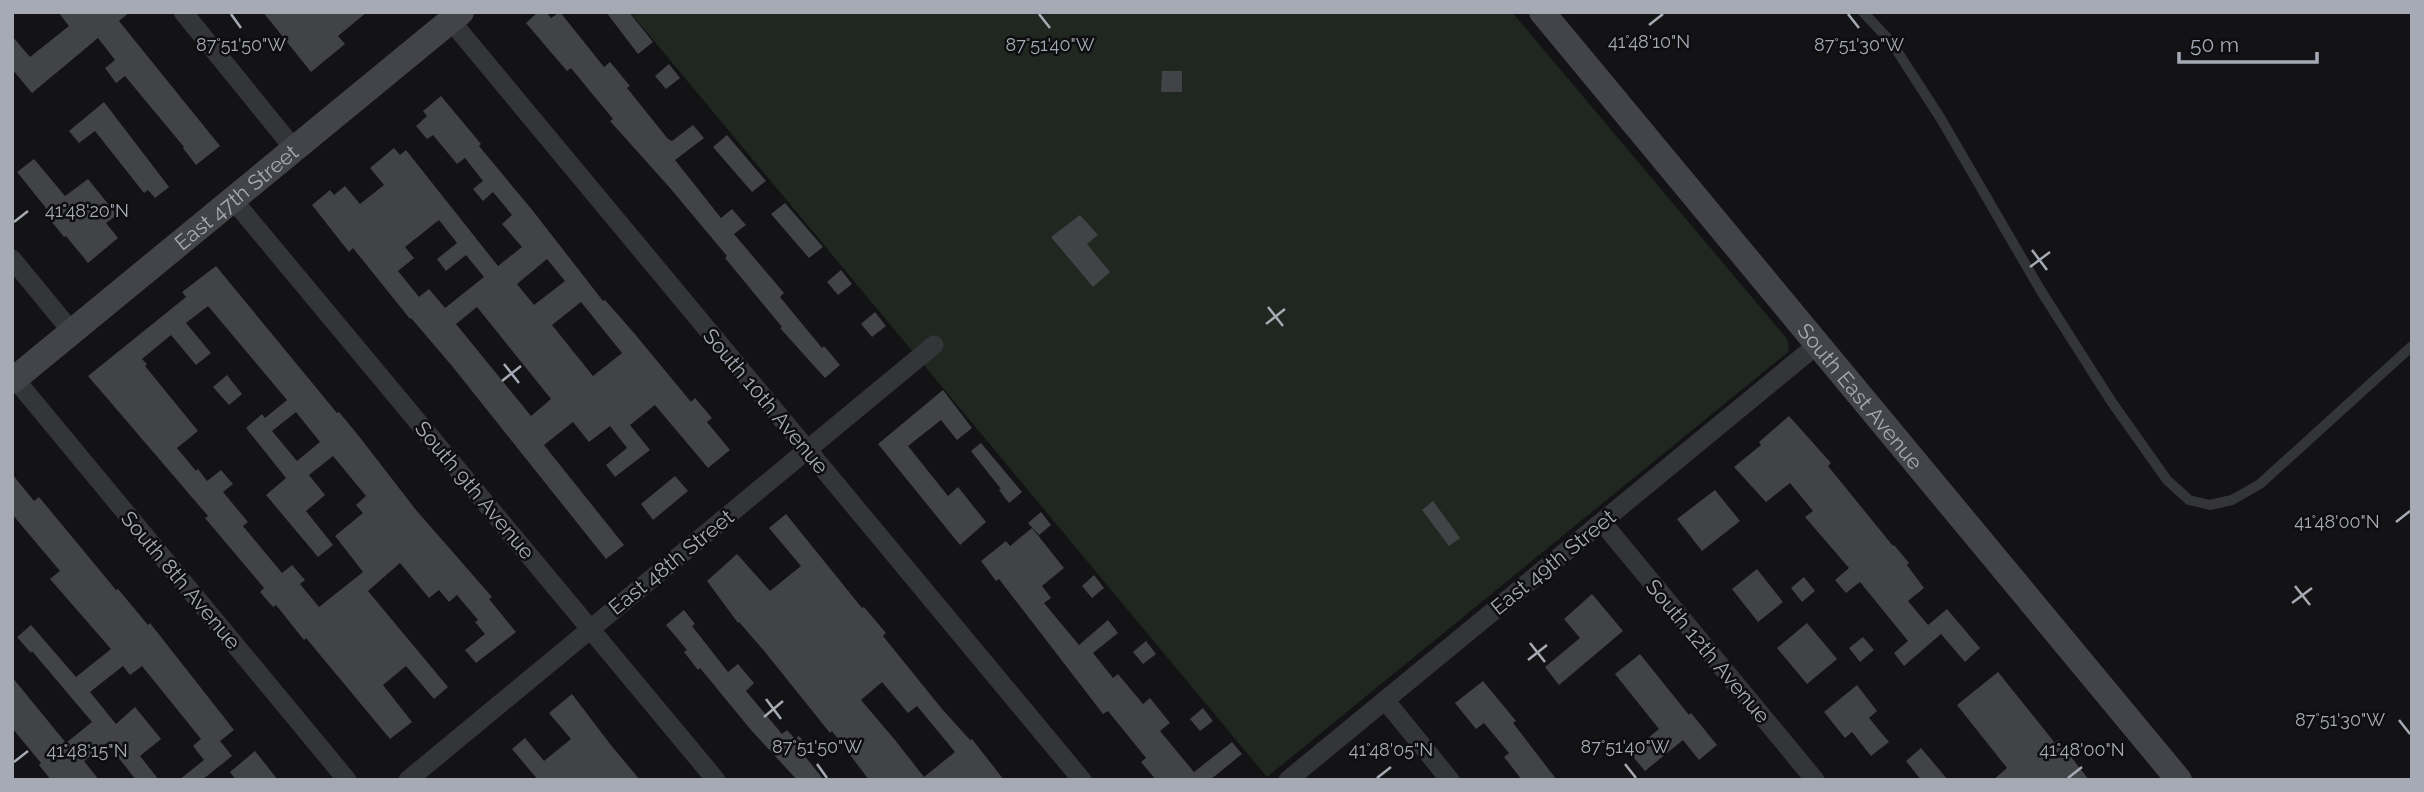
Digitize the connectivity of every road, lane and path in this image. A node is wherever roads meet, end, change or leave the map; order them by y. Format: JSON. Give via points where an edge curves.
{"nodes":[{"id":1,"x":183,"y":12,"type":"edge"},
{"id":2,"x":1542,"y":12,"type":"edge"},
{"id":3,"x":1863,"y":12,"type":"edge"},
{"id":4,"x":456,"y":17,"type":"edge"},
{"id":5,"x":295,"y":150,"type":"junction"},
{"id":6,"x":234,"y":201,"type":"junction"},
{"id":7,"x":12,"y":259,"type":"edge"},
{"id":8,"x":72,"y":332,"type":"junction"},
{"id":9,"x":1818,"y":344,"type":"junction"},
{"id":10,"x":934,"y":345,"type":"dead end"},
{"id":11,"x":2412,"y":346,"type":"edge"},
{"id":12,"x":13,"y":380,"type":"edge"},
{"id":13,"x":807,"y":451,"type":"junction"},
{"id":14,"x":1602,"y":522,"type":"junction"},
{"id":15,"x":590,"y":629,"type":"junction"},
{"id":16,"x":1385,"y":700,"type":"junction"},
{"id":17,"x":2173,"y":778,"type":"edge"},
{"id":18,"x":348,"y":780,"type":"edge"},
{"id":19,"x":408,"y":780,"type":"edge"},
{"id":20,"x":716,"y":780,"type":"edge"},
{"id":21,"x":1082,"y":780,"type":"edge"},
{"id":22,"x":1288,"y":780,"type":"edge"},
{"id":23,"x":1450,"y":780,"type":"edge"},
{"id":24,"x":1815,"y":780,"type":"edge"}],
"edges":[{"from":1,"to":5,"type":"street"},
{"from":2,"to":9,"type":"main road","name":"South East Avenue"},
{"from":3,"to":11,"type":"lane","via":[[1892,43],[1941,119],[2110,401],[2167,480],[2189,500],[2210,505],[2232,500],[2260,484]]},
{"from":4,"to":5,"type":"main road","name":"East 47th Street"},
{"from":4,"to":13,"type":"street","name":"South 10th Avenue"},
{"from":5,"to":6,"type":"main road","name":"East 47th Street"},
{"from":6,"to":8,"type":"main road","name":"East 47th Street"},
{"from":6,"to":15,"type":"street","name":"South 9th Avenue"},
{"from":7,"to":8,"type":"street"},
{"from":8,"to":12,"type":"main road","name":"East 47th Street"},
{"from":9,"to":14,"type":"street","name":"East 49th Street"},
{"from":9,"to":17,"type":"main road","name":"South East Avenue"},
{"from":10,"to":13,"type":"street","name":"East 48th Street"},
{"from":12,"to":18,"type":"street","name":"South 8th Avenue"},
{"from":13,"to":15,"type":"street","name":"East 48th Street"},
{"from":13,"to":21,"type":"street","name":"South 10th Avenue"},
{"from":14,"to":16,"type":"street","name":"East 49th Street"},
{"from":14,"to":24,"type":"street","name":"South 12th Avenue"},
{"from":15,"to":19,"type":"street","name":"East 48th Street"},
{"from":15,"to":20,"type":"street","name":"South 9th Avenue"},
{"from":16,"to":22,"type":"street","name":"East 49th Street"},
{"from":16,"to":23,"type":"street"}]}
